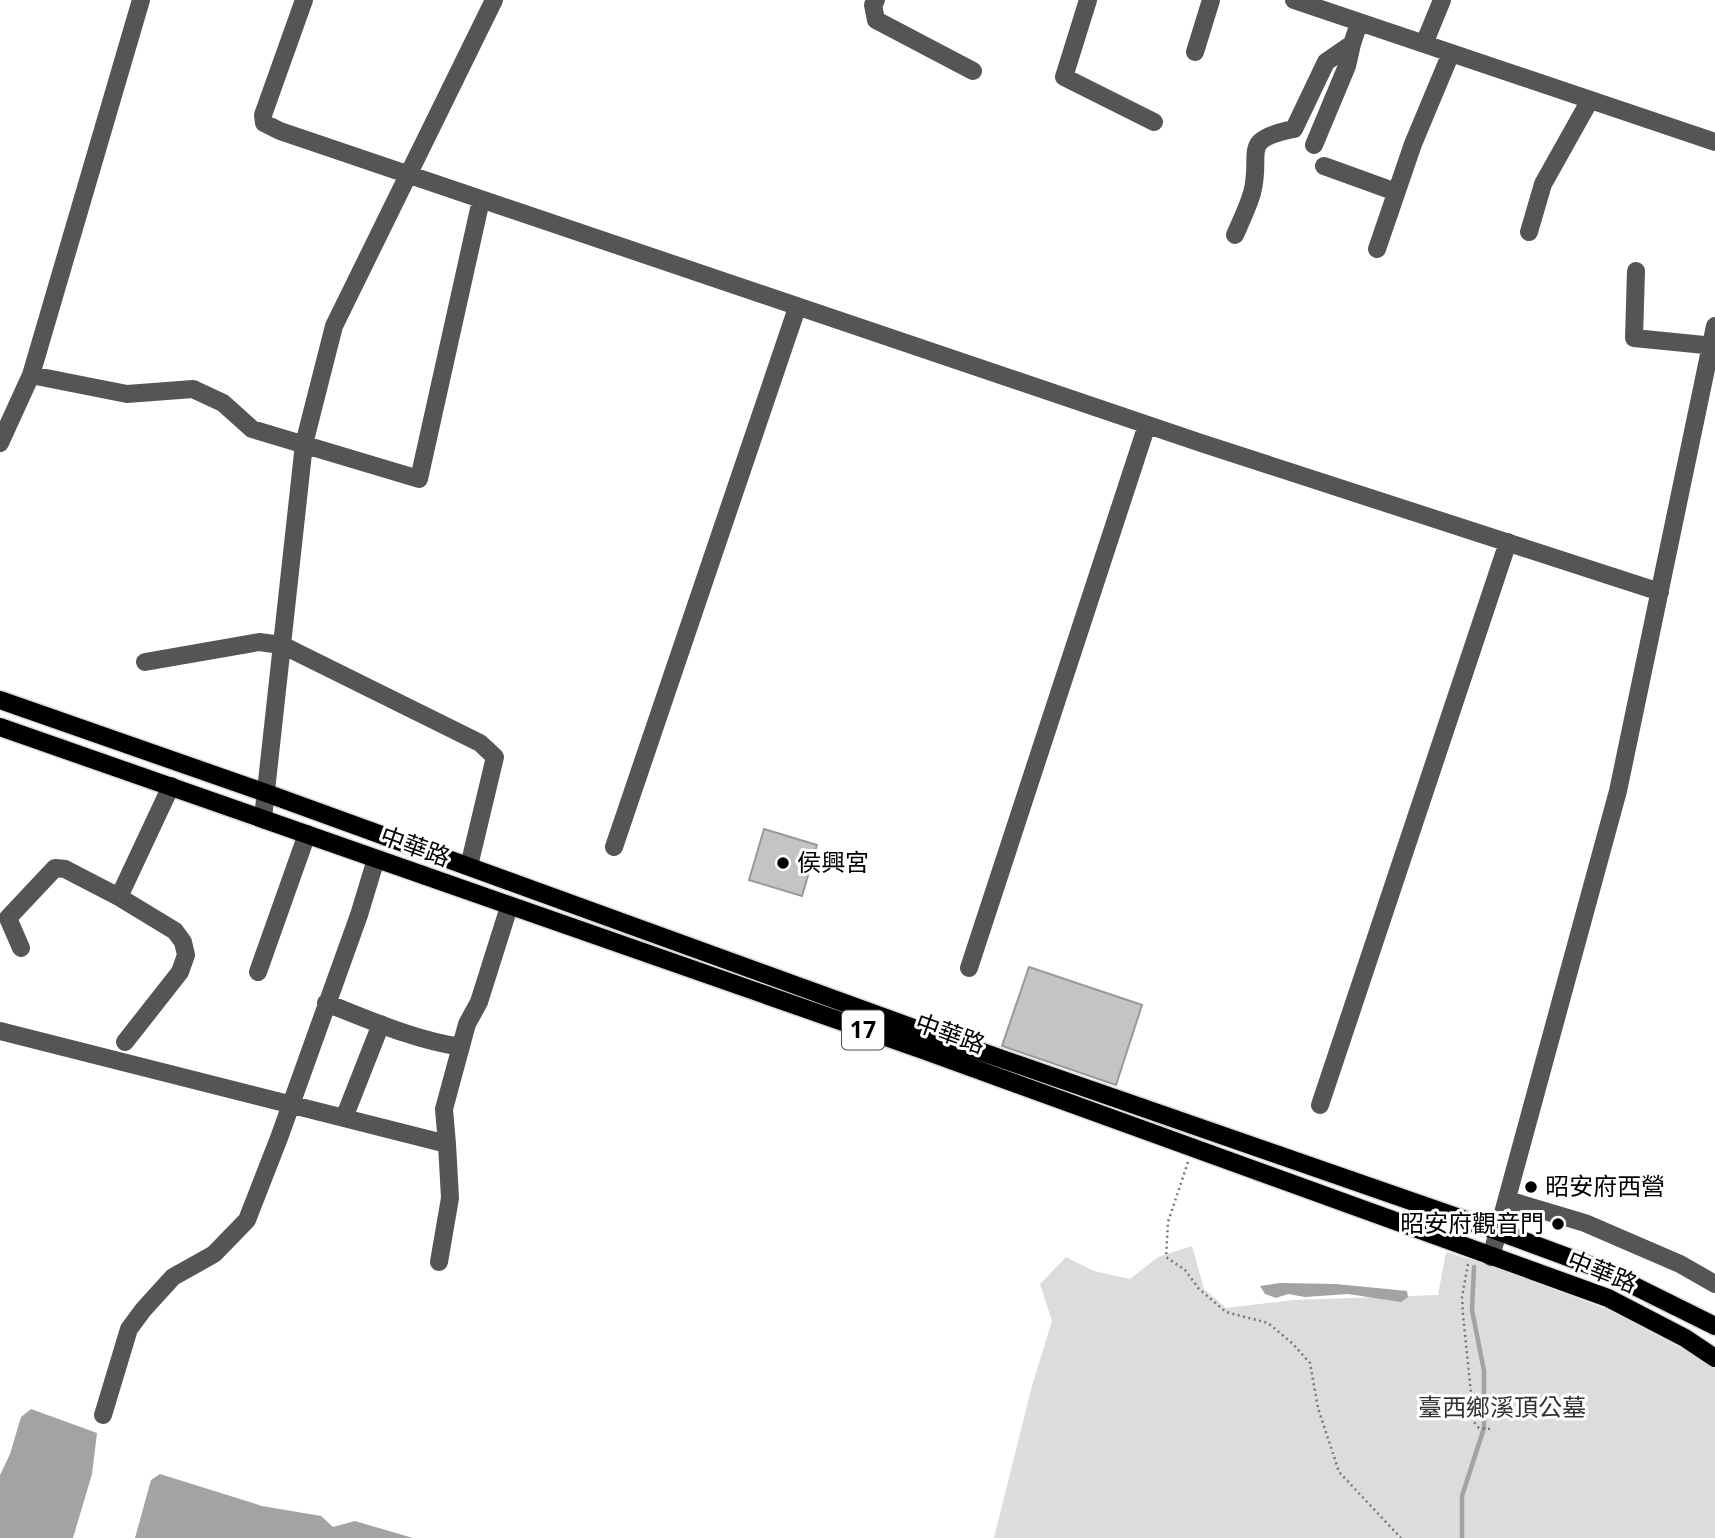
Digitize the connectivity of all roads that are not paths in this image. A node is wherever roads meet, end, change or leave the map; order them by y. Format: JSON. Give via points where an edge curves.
{"nodes":[{"id":1,"x":141,"y":0,"type":"edge"},
{"id":2,"x":304,"y":0,"type":"edge"},
{"id":3,"x":494,"y":0,"type":"edge"},
{"id":4,"x":876,"y":0,"type":"edge"},
{"id":5,"x":1088,"y":0,"type":"edge"},
{"id":6,"x":1211,"y":0,"type":"edge"},
{"id":7,"x":1294,"y":0,"type":"edge"},
{"id":8,"x":1442,"y":0,"type":"edge"},
{"id":9,"x":1359,"y":23,"type":"junction"},
{"id":10,"x":1352,"y":44,"type":"junction"},
{"id":11,"x":1424,"y":44,"type":"junction"},
{"id":12,"x":1195,"y":52,"type":"dead end"},
{"id":13,"x":1451,"y":53,"type":"junction"},
{"id":14,"x":973,"y":71,"type":"dead end"},
{"id":15,"x":1590,"y":100,"type":"junction"},
{"id":16,"x":1154,"y":122,"type":"dead end"},
{"id":17,"x":1715,"y":142,"type":"edge"},
{"id":18,"x":1314,"y":145,"type":"dead end"},
{"id":19,"x":1324,"y":166,"type":"dead end"},
{"id":20,"x":409,"y":175,"type":"junction"},
{"id":21,"x":1396,"y":192,"type":"junction"},
{"id":22,"x":481,"y":200,"type":"junction"},
{"id":23,"x":1529,"y":232,"type":"dead end"},
{"id":24,"x":1235,"y":235,"type":"dead end"},
{"id":25,"x":1377,"y":249,"type":"dead end"},
{"id":26,"x":1636,"y":271,"type":"dead end"},
{"id":27,"x":797,"y":308,"type":"junction"},
{"id":28,"x":1715,"y":326,"type":"edge"},
{"id":29,"x":1714,"y":346,"type":"edge"},
{"id":30,"x":31,"y":375,"type":"junction"},
{"id":31,"x":1147,"y":425,"type":"junction"},
{"id":32,"x":0,"y":443,"type":"edge"},
{"id":33,"x":304,"y":444,"type":"junction"},
{"id":34,"x":1508,"y":542,"type":"junction"},
{"id":35,"x":1660,"y":592,"type":"junction"},
{"id":36,"x":282,"y":645,"type":"junction"},
{"id":37,"x":145,"y":662,"type":"dead end"},
{"id":38,"x":0,"y":700,"type":"edge"},
{"id":39,"x":0,"y":727,"type":"edge"},
{"id":40,"x":171,"y":786,"type":"junction"},
{"id":41,"x":266,"y":793,"type":"junction"},
{"id":42,"x":263,"y":818,"type":"junction"},
{"id":43,"x":307,"y":834,"type":"junction"},
{"id":44,"x":614,"y":847,"type":"dead end"},
{"id":45,"x":376,"y":859,"type":"junction"},
{"id":46,"x":469,"y":866,"type":"junction"},
{"id":47,"x":119,"y":897,"type":"junction"},
{"id":48,"x":509,"y":907,"type":"junction"},
{"id":49,"x":21,"y":948,"type":"dead end"},
{"id":50,"x":970,"y":968,"type":"dead end"},
{"id":51,"x":258,"y":972,"type":"dead end"},
{"id":52,"x":326,"y":1003,"type":"junction"},
{"id":53,"x":381,"y":1024,"type":"junction"},
{"id":54,"x":0,"y":1031,"type":"edge"},
{"id":55,"x":125,"y":1042,"type":"dead end"},
{"id":56,"x":461,"y":1047,"type":"junction"},
{"id":57,"x":290,"y":1105,"type":"junction"},
{"id":58,"x":1320,"y":1105,"type":"dead end"},
{"id":59,"x":344,"y":1118,"type":"junction"},
{"id":60,"x":447,"y":1144,"type":"junction"},
{"id":61,"x":1508,"y":1200,"type":"junction"},
{"id":62,"x":1500,"y":1232,"type":"junction"},
{"id":63,"x":1491,"y":1257,"type":"junction"},
{"id":64,"x":439,"y":1262,"type":"dead end"},
{"id":65,"x":1715,"y":1284,"type":"edge"},
{"id":66,"x":1715,"y":1326,"type":"edge"},
{"id":67,"x":1715,"y":1357,"type":"edge"},
{"id":68,"x":103,"y":1415,"type":"dead end"}],
"edges":[{"from":1,"to":30,"type":"street"},
{"from":2,"to":20,"type":"street","via":[[264,122]]},
{"from":3,"to":20,"type":"street"},
{"from":4,"to":14,"type":"street","via":[[876,20]]},
{"from":5,"to":16,"type":"street","via":[[1064,78]]},
{"from":6,"to":12,"type":"street"},
{"from":7,"to":9,"type":"street"},
{"from":8,"to":11,"type":"street"},
{"from":9,"to":10,"type":"street"},
{"from":9,"to":11,"type":"street"},
{"from":10,"to":18,"type":"street"},
{"from":10,"to":24,"type":"street","via":[[1326,62],[1294,128],[1268,134],[1256,147],[1252,191]]},
{"from":11,"to":13,"type":"street"},
{"from":13,"to":15,"type":"street"},
{"from":13,"to":21,"type":"street"},
{"from":15,"to":17,"type":"street"},
{"from":15,"to":23,"type":"street","via":[[1543,184]]},
{"from":19,"to":21,"type":"street"},
{"from":20,"to":22,"type":"street"},
{"from":20,"to":33,"type":"street","via":[[334,326]]},
{"from":21,"to":25,"type":"street"},
{"from":22,"to":27,"type":"street"},
{"from":22,"to":33,"type":"street","via":[[419,479]]},
{"from":26,"to":29,"type":"street","via":[[1634,338]]},
{"from":27,"to":31,"type":"street"},
{"from":27,"to":44,"type":"street"},
{"from":28,"to":29,"type":"street"},
{"from":29,"to":35,"type":"street"},
{"from":30,"to":32,"type":"street"},
{"from":30,"to":33,"type":"street","via":[[127,394],[193,389],[223,403],[252,429]]},
{"from":31,"to":34,"type":"street"},
{"from":31,"to":50,"type":"street"},
{"from":33,"to":36,"type":"street"},
{"from":34,"to":35,"type":"street"},
{"from":34,"to":58,"type":"street"},
{"from":35,"to":61,"type":"street","via":[[1618,791]]},
{"from":36,"to":37,"type":"street","via":[[259,642]]},
{"from":36,"to":41,"type":"street"},
{"from":36,"to":46,"type":"street","via":[[480,743],[495,757]]},
{"from":38,"to":41,"type":"main road","name":"中華路","number":"17"},
{"from":39,"to":40,"type":"main road","name":"中華路","number":"17"},
{"from":40,"to":42,"type":"main road","name":"中華路","number":"17"},
{"from":40,"to":47,"type":"street"},
{"from":41,"to":42,"type":"street"},
{"from":41,"to":46,"type":"main road","name":"中華路","number":"17"},
{"from":42,"to":43,"type":"main road","name":"中華路","number":"17"},
{"from":43,"to":45,"type":"main road","name":"中華路","number":"17"},
{"from":43,"to":51,"type":"street"},
{"from":45,"to":48,"type":"main road","name":"中華路","number":"17"},
{"from":45,"to":52,"type":"street"},
{"from":46,"to":62,"type":"main road","name":"中華路","number":"17","via":[[919,1030]]},
{"from":47,"to":49,"type":"street","via":[[55,868],[8,918]]},
{"from":47,"to":55,"type":"street","via":[[175,931],[186,956],[180,972]]},
{"from":48,"to":56,"type":"street"},
{"from":48,"to":63,"type":"main road","name":"中華路","number":"17","via":[[926,1051]]},
{"from":52,"to":53,"type":"street"},
{"from":52,"to":57,"type":"street"},
{"from":53,"to":56,"type":"street"},
{"from":53,"to":59,"type":"street"},
{"from":54,"to":57,"type":"street"},
{"from":56,"to":60,"type":"street","via":[[444,1109]]},
{"from":57,"to":59,"type":"street"},
{"from":57,"to":68,"type":"street","via":[[247,1220],[214,1254],[173,1278],[143,1310],[129,1329]]},
{"from":59,"to":60,"type":"street"},
{"from":60,"to":64,"type":"street","via":[[450,1198]]},
{"from":61,"to":62,"type":"street"},
{"from":61,"to":65,"type":"street","via":[[1586,1223]]},
{"from":62,"to":63,"type":"street"},
{"from":62,"to":66,"type":"main road","name":"中華路","number":"17","via":[[1600,1269]]},
{"from":63,"to":67,"type":"main road","name":"中華路","number":"17","via":[[1608,1298]]}]}
